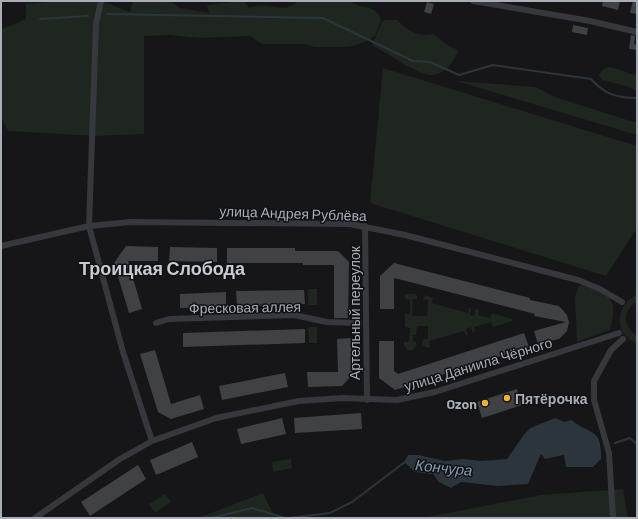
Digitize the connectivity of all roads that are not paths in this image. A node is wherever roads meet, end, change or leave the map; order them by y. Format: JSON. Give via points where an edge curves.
{"nodes":[{"id":1,"x":101,"y":1,"type":"edge"},
{"id":2,"x":473,"y":1,"type":"edge"},
{"id":3,"x":637,"y":32,"type":"edge"},
{"id":4,"x":89,"y":226,"type":"junction"},
{"id":5,"x":365,"y":226,"type":"junction"},
{"id":6,"x":1,"y":246,"type":"edge"},
{"id":7,"x":622,"y":302,"type":"dead end"},
{"id":8,"x":156,"y":323,"type":"dead end"},
{"id":9,"x":359,"y":323,"type":"dead end"},
{"id":10,"x":619,"y":333,"type":"dead end"},
{"id":11,"x":623,"y":339,"type":"dead end"},
{"id":12,"x":367,"y":400,"type":"junction"},
{"id":13,"x":152,"y":442,"type":"junction"},
{"id":14,"x":35,"y":518,"type":"edge"},
{"id":15,"x":613,"y":518,"type":"edge"}],
"edges":[{"from":1,"to":4,"type":"street","via":[[96,24]]},
{"from":2,"to":3,"type":"street","via":[[590,21]]},
{"from":4,"to":5,"type":"street","name":"улица Андрея Рублёва","via":[[131,222]]},
{"from":4,"to":6,"type":"street","name":"улица Андрея Рублёва"},
{"from":4,"to":13,"type":"street","via":[[123,352]]},
{"from":5,"to":7,"type":"street","name":"улица Андрея Рублёва","via":[[578,280]]},
{"from":5,"to":12,"type":"street","name":"Артельный переулок"},
{"from":8,"to":9,"type":"street","name":"Фресковая аллея","via":[[169,319],[294,315],[327,322]]},
{"from":10,"to":12,"type":"street","name":"улица Даниила Чёрного","via":[[435,392],[397,400]]},
{"from":11,"to":15,"type":"street","via":[[611,350],[594,381],[594,400],[609,454]]},
{"from":12,"to":13,"type":"street","name":"улица Даниила Чёрного","via":[[343,398],[272,405],[216,418]]},
{"from":13,"to":14,"type":"street","name":"улица Даниила Чёрного","via":[[90,478]]}]}
